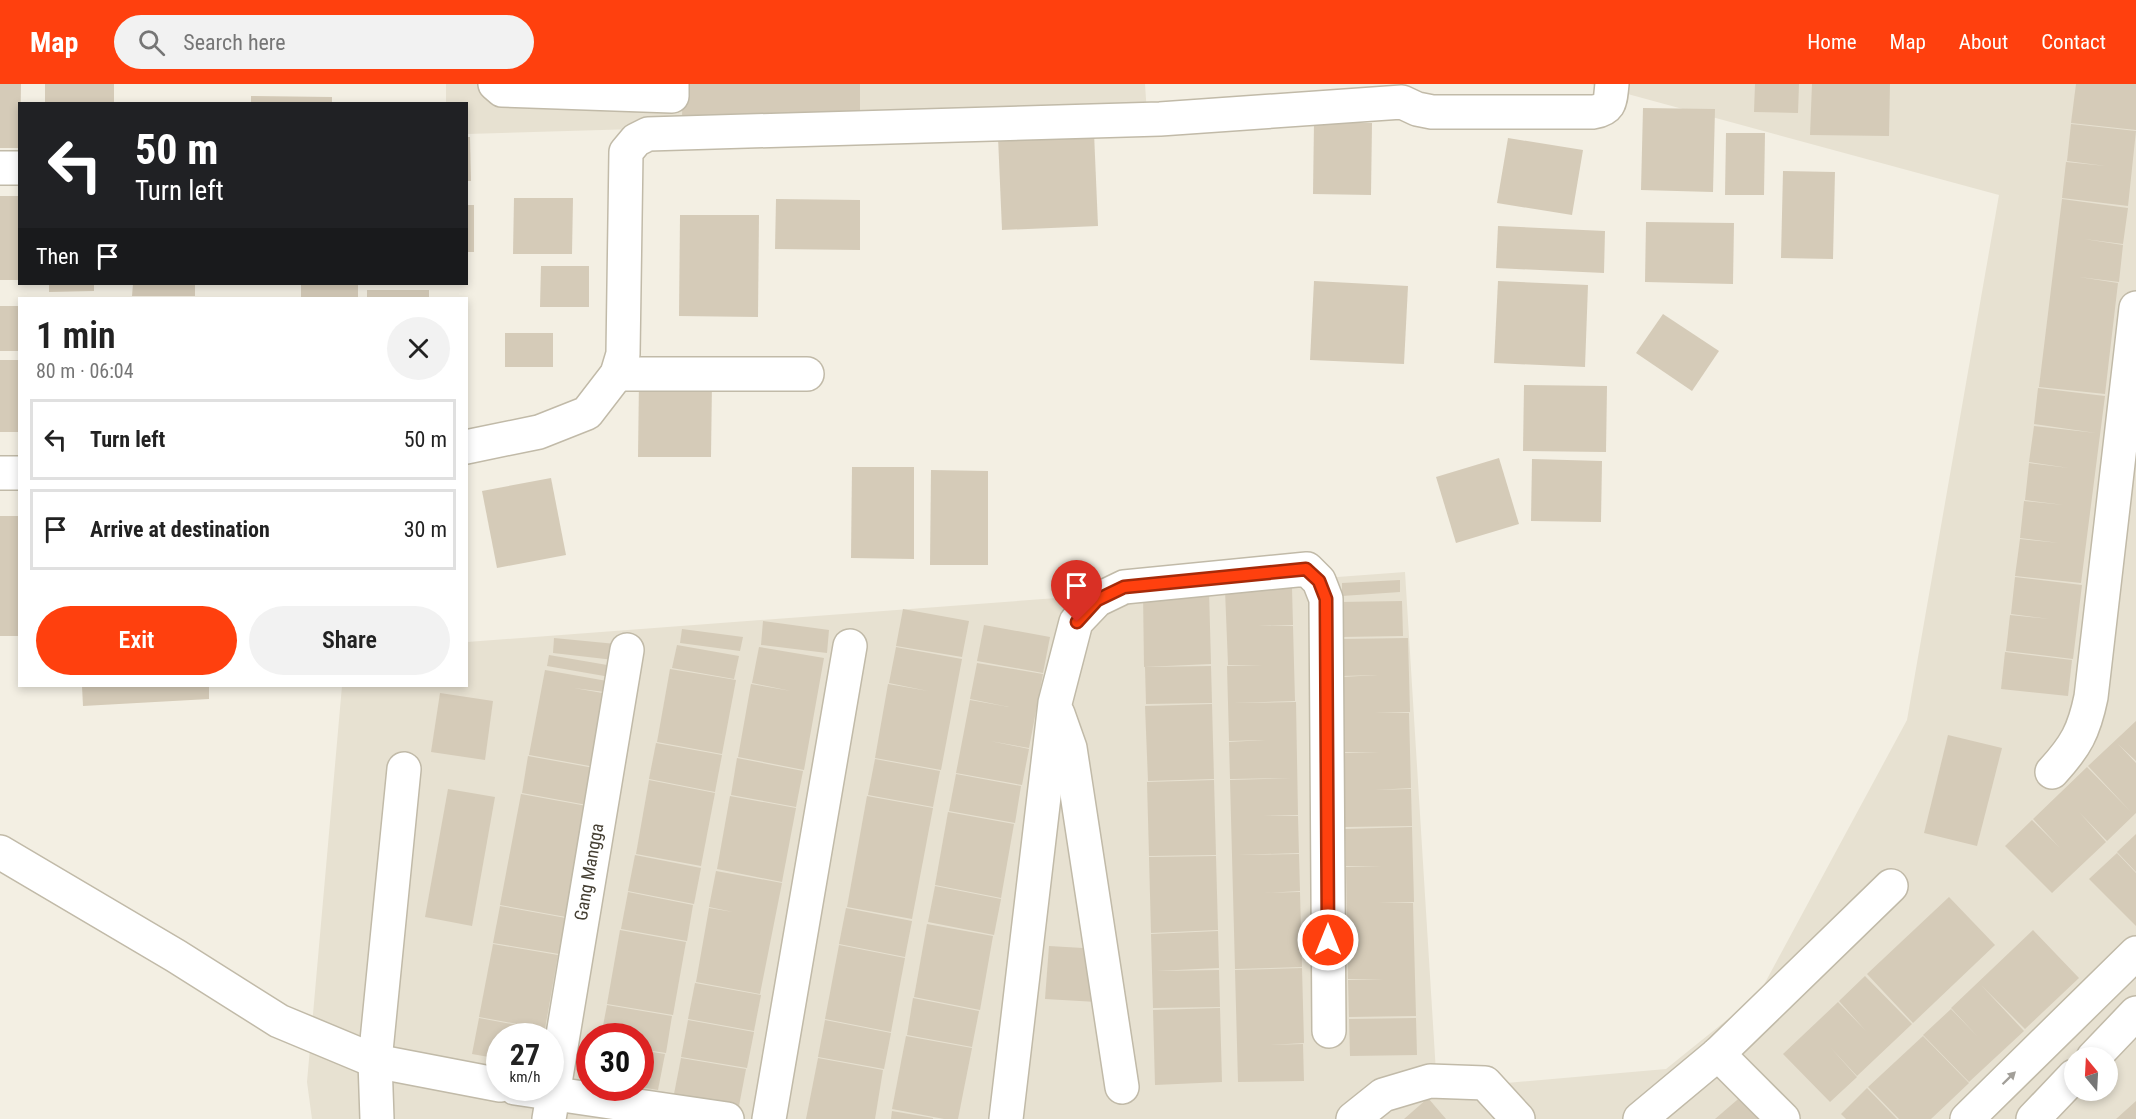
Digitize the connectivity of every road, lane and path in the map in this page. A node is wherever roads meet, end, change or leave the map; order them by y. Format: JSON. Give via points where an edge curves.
{"nodes":[{"id":1,"x":495,"y":84,"type":"edge"},
{"id":2,"x":672,"y":84,"type":"edge"},
{"id":3,"x":1612,"y":84,"type":"edge"},
{"id":4,"x":1402,"y":93,"type":"edge"},
{"id":5,"x":0,"y":168,"type":"edge"},
{"id":6,"x":18,"y":168,"type":"edge"},
{"id":7,"x":2136,"y":308,"type":"edge"},
{"id":8,"x":617,"y":374,"type":"junction"},
{"id":9,"x":807,"y":374,"type":"dead end"},
{"id":10,"x":468,"y":447,"type":"edge"},
{"id":11,"x":0,"y":473,"type":"edge"},
{"id":12,"x":18,"y":473,"type":"edge"},
{"id":13,"x":850,"y":646,"type":"dead end"},
{"id":14,"x":627,"y":650,"type":"dead end"},
{"id":15,"x":1055,"y":704,"type":"junction"},
{"id":16,"x":404,"y":769,"type":"dead end"},
{"id":17,"x":2052,"y":772,"type":"dead end"},
{"id":18,"x":0,"y":852,"type":"edge"},
{"id":19,"x":1891,"y":886,"type":"dead end"},
{"id":20,"x":2136,"y":953,"type":"edge"},
{"id":21,"x":2136,"y":1013,"type":"edge"},
{"id":22,"x":1329,"y":1031,"type":"dead end"},
{"id":23,"x":2104,"y":1047,"type":"edge"},
{"id":24,"x":1718,"y":1054,"type":"junction"},
{"id":25,"x":375,"y":1061,"type":"junction"},
{"id":26,"x":486,"y":1081,"type":"edge"},
{"id":27,"x":2064,"y":1086,"type":"edge"},
{"id":28,"x":1122,"y":1087,"type":"dead end"},
{"id":29,"x":550,"y":1107,"type":"edge"},
{"id":30,"x":377,"y":1119,"type":"edge"},
{"id":31,"x":727,"y":1119,"type":"edge"},
{"id":32,"x":769,"y":1119,"type":"edge"},
{"id":33,"x":1006,"y":1119,"type":"edge"},
{"id":34,"x":1353,"y":1119,"type":"edge"},
{"id":35,"x":1518,"y":1119,"type":"edge"},
{"id":36,"x":1640,"y":1119,"type":"edge"},
{"id":37,"x":1783,"y":1119,"type":"edge"},
{"id":38,"x":1967,"y":1119,"type":"edge"},
{"id":39,"x":2033,"y":1119,"type":"edge"}],
"edges":[{"from":1,"to":2,"type":"street","via":[[502,90],[672,96]]},
{"from":3,"to":4,"type":"street","via":[[1610,104],[1603,111],[1593,112],[1432,112],[1417,109]]},
{"from":4,"to":8,"type":"street","via":[[1160,119],[648,134],[626,152],[623,354]]},
{"from":5,"to":6,"type":"street"},
{"from":7,"to":17,"type":"street","via":[[2091,697],[2086,721],[2073,749]]},
{"from":8,"to":9,"type":"street"},
{"from":8,"to":10,"type":"street","via":[[587,413],[539,432]]},
{"from":11,"to":12,"type":"street"},
{"from":13,"to":32,"type":"street"},
{"from":14,"to":29,"type":"street","name":"Gang Mangga"},
{"from":15,"to":22,"type":"street","via":[[1077,622],[1097,600],[1124,587],[1306,569],[1319,581],[1326,599]]},
{"from":15,"to":28,"type":"street","via":[[1070,748]]},
{"from":15,"to":33,"type":"street"},
{"from":16,"to":25,"type":"street"},
{"from":18,"to":25,"type":"street","via":[[279,1021]]},
{"from":19,"to":24,"type":"street"},
{"from":38,"to":20,"type":"street","one_way":true},
{"from":21,"to":23,"type":"street"},
{"from":24,"to":36,"type":"street"},
{"from":24,"to":37,"type":"street"},
{"from":25,"to":26,"type":"street"},
{"from":25,"to":30,"type":"street"},
{"from":27,"to":39,"type":"street"},
{"from":29,"to":31,"type":"street"},
{"from":34,"to":35,"type":"street","via":[[1383,1095],[1430,1081],[1485,1083]]}]}
